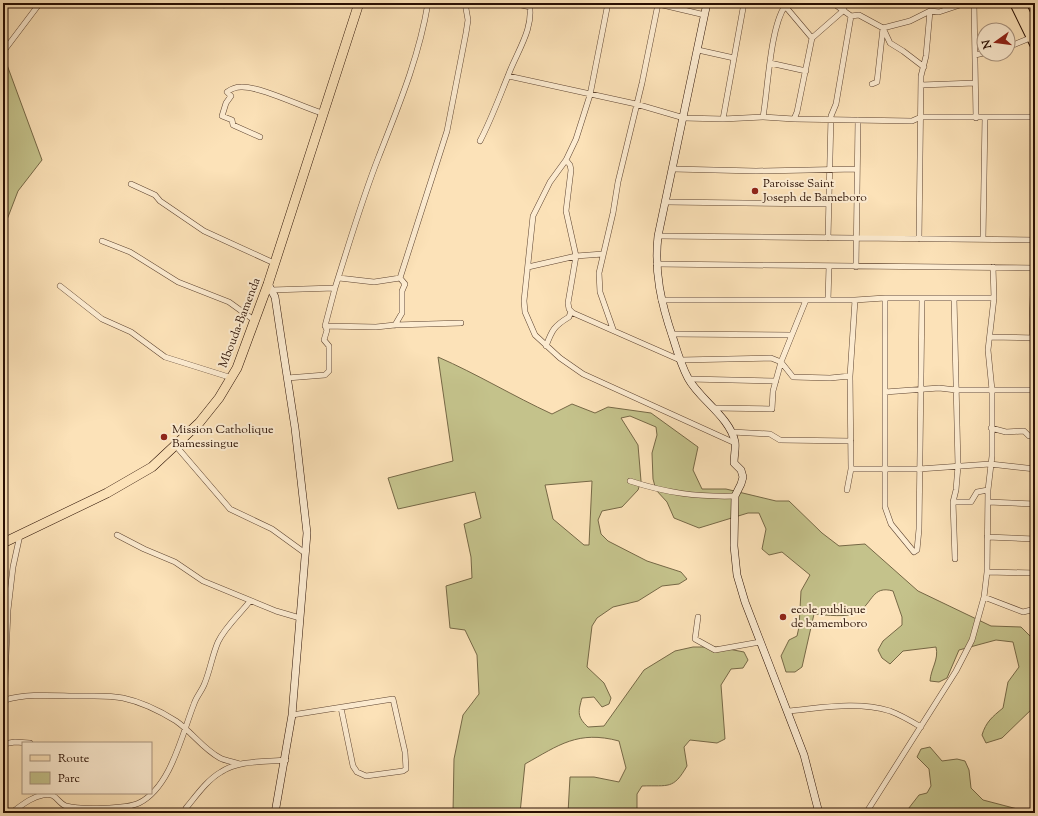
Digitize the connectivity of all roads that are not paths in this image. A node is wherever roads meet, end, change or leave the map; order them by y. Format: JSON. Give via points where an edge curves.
{"nodes":[{"id":1,"x":40,"y":3,"type":"edge"},
{"id":2,"x":359,"y":3,"type":"edge"},
{"id":3,"x":428,"y":3,"type":"edge"},
{"id":4,"x":465,"y":3,"type":"edge"},
{"id":5,"x":513,"y":3,"type":"edge"},
{"id":6,"x":608,"y":3,"type":"edge"},
{"id":7,"x":707,"y":3,"type":"edge"},
{"id":8,"x":744,"y":3,"type":"edge"},
{"id":9,"x":833,"y":3,"type":"edge"},
{"id":10,"x":966,"y":3,"type":"edge"},
{"id":11,"x":974,"y":3,"type":"edge"},
{"id":12,"x":1014,"y":3,"type":"edge"},
{"id":13,"x":1021,"y":3,"type":"edge"},
{"id":14,"x":656,"y":4,"type":"edge"},
{"id":15,"x":784,"y":4,"type":"edge"},
{"id":16,"x":530,"y":5,"type":"edge"},
{"id":17,"x":844,"y":10,"type":"junction"},
{"id":18,"x":930,"y":11,"type":"junction"},
{"id":19,"x":705,"y":14,"type":"junction"},
{"id":20,"x":851,"y":16,"type":"junction"},
{"id":21,"x":883,"y":28,"type":"junction"},
{"id":22,"x":1034,"y":36,"type":"edge"},
{"id":23,"x":812,"y":38,"type":"junction"},
{"id":24,"x":1016,"y":44,"type":"edge"},
{"id":25,"x":1035,"y":46,"type":"edge"},
{"id":26,"x":698,"y":50,"type":"junction"},
{"id":27,"x":3,"y":52,"type":"edge"},
{"id":28,"x":975,"y":55,"type":"joint"},
{"id":29,"x":734,"y":58,"type":"junction"},
{"id":30,"x":770,"y":63,"type":"junction"},
{"id":31,"x":924,"y":67,"type":"junction"},
{"id":32,"x":806,"y":71,"type":"junction"},
{"id":33,"x":508,"y":76,"type":"junction"},
{"id":34,"x":975,"y":83,"type":"junction"},
{"id":35,"x":872,"y":84,"type":"dead end"},
{"id":36,"x":921,"y":85,"type":"junction"},
{"id":37,"x":590,"y":95,"type":"junction"},
{"id":38,"x":636,"y":104,"type":"junction"},
{"id":39,"x":322,"y":113,"type":"junction"},
{"id":40,"x":1035,"y":116,"type":"edge"},
{"id":41,"x":763,"y":117,"type":"junction"},
{"id":42,"x":921,"y":117,"type":"junction"},
{"id":43,"x":985,"y":117,"type":"junction"},
{"id":44,"x":684,"y":118,"type":"junction"},
{"id":45,"x":976,"y":118,"type":"junction"},
{"id":46,"x":723,"y":119,"type":"junction"},
{"id":47,"x":794,"y":119,"type":"junction"},
{"id":48,"x":831,"y":120,"type":"junction"},
{"id":49,"x":858,"y":120,"type":"junction"},
{"id":50,"x":260,"y":138,"type":"dead end"},
{"id":51,"x":480,"y":141,"type":"dead end"},
{"id":52,"x":566,"y":160,"type":"junction"},
{"id":53,"x":673,"y":169,"type":"junction"},
{"id":54,"x":856,"y":169,"type":"junction"},
{"id":55,"x":830,"y":170,"type":"junction"},
{"id":56,"x":132,"y":184,"type":"dead end"},
{"id":57,"x":666,"y":202,"type":"junction"},
{"id":58,"x":829,"y":204,"type":"junction"},
{"id":59,"x":658,"y":236,"type":"junction"},
{"id":60,"x":828,"y":238,"type":"junction"},
{"id":61,"x":856,"y":238,"type":"junction"},
{"id":62,"x":919,"y":239,"type":"junction"},
{"id":63,"x":982,"y":239,"type":"junction"},
{"id":64,"x":1035,"y":240,"type":"edge"},
{"id":65,"x":102,"y":241,"type":"dead end"},
{"id":66,"x":604,"y":254,"type":"junction"},
{"id":67,"x":576,"y":256,"type":"junction"},
{"id":68,"x":274,"y":263,"type":"junction"},
{"id":69,"x":656,"y":264,"type":"junction"},
{"id":70,"x":829,"y":266,"type":"junction"},
{"id":71,"x":856,"y":266,"type":"junction"},
{"id":72,"x":528,"y":267,"type":"junction"},
{"id":73,"x":993,"y":267,"type":"junction"},
{"id":74,"x":1035,"y":268,"type":"edge"},
{"id":75,"x":339,"y":278,"type":"junction"},
{"id":76,"x":400,"y":278,"type":"junction"},
{"id":77,"x":60,"y":286,"type":"dead end"},
{"id":78,"x":270,"y":287,"type":"junction"},
{"id":79,"x":336,"y":288,"type":"junction"},
{"id":80,"x":885,"y":298,"type":"junction"},
{"id":81,"x":954,"y":298,"type":"junction"},
{"id":82,"x":994,"y":298,"type":"junction"},
{"id":83,"x":922,"y":299,"type":"junction"},
{"id":84,"x":661,"y":300,"type":"junction"},
{"id":85,"x":806,"y":300,"type":"junction"},
{"id":86,"x":828,"y":300,"type":"junction"},
{"id":87,"x":855,"y":300,"type":"junction"},
{"id":88,"x":571,"y":311,"type":"junction"},
{"id":89,"x":254,"y":320,"type":"junction"},
{"id":90,"x":461,"y":323,"type":"dead end"},
{"id":91,"x":395,"y":325,"type":"junction"},
{"id":92,"x":325,"y":326,"type":"junction"},
{"id":93,"x":614,"y":329,"type":"junction"},
{"id":94,"x":671,"y":334,"type":"junction"},
{"id":95,"x":791,"y":335,"type":"junction"},
{"id":96,"x":990,"y":337,"type":"junction"},
{"id":97,"x":1034,"y":338,"type":"edge"},
{"id":98,"x":546,"y":346,"type":"junction"},
{"id":99,"x":680,"y":360,"type":"junction"},
{"id":100,"x":781,"y":362,"type":"junction"},
{"id":101,"x":850,"y":376,"type":"junction"},
{"id":102,"x":232,"y":378,"type":"junction"},
{"id":103,"x":287,"y":378,"type":"junction"},
{"id":104,"x":689,"y":379,"type":"junction"},
{"id":105,"x":776,"y":381,"type":"junction"},
{"id":106,"x":1035,"y":385,"type":"edge"},
{"id":107,"x":920,"y":390,"type":"junction"},
{"id":108,"x":956,"y":390,"type":"junction"},
{"id":109,"x":992,"y":390,"type":"junction"},
{"id":110,"x":1035,"y":390,"type":"edge"},
{"id":111,"x":885,"y":392,"type":"junction"},
{"id":112,"x":714,"y":408,"type":"junction"},
{"id":113,"x":991,"y":428,"type":"junction"},
{"id":114,"x":732,"y":432,"type":"junction"},
{"id":115,"x":1035,"y":436,"type":"edge"},
{"id":116,"x":851,"y":441,"type":"junction"},
{"id":117,"x":735,"y":443,"type":"junction"},
{"id":118,"x":176,"y":446,"type":"junction"},
{"id":119,"x":990,"y":464,"type":"junction"},
{"id":120,"x":958,"y":466,"type":"junction"},
{"id":121,"x":851,"y":469,"type":"junction"},
{"id":122,"x":883,"y":469,"type":"junction"},
{"id":123,"x":919,"y":469,"type":"junction"},
{"id":124,"x":1035,"y":469,"type":"edge"},
{"id":125,"x":630,"y":481,"type":"dead end"},
{"id":126,"x":848,"y":490,"type":"dead end"},
{"id":127,"x":988,"y":490,"type":"junction"},
{"id":128,"x":735,"y":496,"type":"junction"},
{"id":129,"x":953,"y":502,"type":"junction"},
{"id":130,"x":988,"y":502,"type":"junction"},
{"id":131,"x":1035,"y":504,"type":"edge"},
{"id":132,"x":20,"y":535,"type":"junction"},
{"id":133,"x":117,"y":535,"type":"dead end"},
{"id":134,"x":987,"y":537,"type":"junction"},
{"id":135,"x":1035,"y":539,"type":"edge"},
{"id":136,"x":3,"y":543,"type":"edge"},
{"id":137,"x":305,"y":553,"type":"junction"},
{"id":138,"x":955,"y":559,"type":"dead end"},
{"id":139,"x":987,"y":572,"type":"junction"},
{"id":140,"x":1035,"y":573,"type":"edge"},
{"id":141,"x":984,"y":597,"type":"junction"},
{"id":142,"x":250,"y":601,"type":"junction"},
{"id":143,"x":1035,"y":609,"type":"edge"},
{"id":144,"x":698,"y":617,"type":"dead end"},
{"id":145,"x":300,"y":618,"type":"junction"},
{"id":146,"x":760,"y":642,"type":"junction"},
{"id":147,"x":5,"y":700,"type":"junction"},
{"id":148,"x":341,"y":708,"type":"junction"},
{"id":149,"x":788,"y":711,"type":"junction"},
{"id":150,"x":292,"y":715,"type":"junction"},
{"id":151,"x":3,"y":724,"type":"edge"},
{"id":152,"x":921,"y":726,"type":"junction"},
{"id":153,"x":186,"y":728,"type":"junction"},
{"id":154,"x":22,"y":742,"type":"edge"},
{"id":155,"x":3,"y":744,"type":"edge"},
{"id":156,"x":286,"y":760,"type":"junction"},
{"id":157,"x":240,"y":764,"type":"junction"},
{"id":158,"x":152,"y":791,"type":"edge"},
{"id":159,"x":150,"y":794,"type":"edge"},
{"id":160,"x":186,"y":808,"type":"dead end"},
{"id":161,"x":11,"y":813,"type":"edge"},
{"id":162,"x":275,"y":813,"type":"edge"},
{"id":163,"x":820,"y":813,"type":"edge"},
{"id":164,"x":866,"y":813,"type":"edge"}],
"edges":[{"from":1,"to":27,"type":"street"},
{"from":2,"to":39,"type":"highway","name":"Mbouda-Bamenda"},
{"from":3,"to":75,"type":"street","via":[[422,37],[406,87],[379,156]]},
{"from":4,"to":76,"type":"street","via":[[467,26],[450,122]]},
{"from":5,"to":16,"type":"street"},
{"from":6,"to":37,"type":"street"},
{"from":7,"to":19,"type":"street"},
{"from":8,"to":29,"type":"street"},
{"from":9,"to":17,"type":"street"},
{"from":10,"to":18,"type":"street","via":[[939,12]]},
{"from":11,"to":28,"type":"street"},
{"from":12,"to":22,"type":"main road"},
{"from":13,"to":22,"type":"main road"},
{"from":14,"to":19,"type":"street"},
{"from":14,"to":38,"type":"street"},
{"from":15,"to":23,"type":"street"},
{"from":15,"to":30,"type":"street"},
{"from":16,"to":33,"type":"street","via":[[527,32]]},
{"from":17,"to":20,"type":"street"},
{"from":17,"to":23,"type":"street"},
{"from":18,"to":21,"type":"street","via":[[910,21]]},
{"from":18,"to":31,"type":"street"},
{"from":19,"to":26,"type":"street"},
{"from":20,"to":21,"type":"street","via":[[859,15]]},
{"from":20,"to":48,"type":"street"},
{"from":21,"to":31,"type":"street","via":[[890,43]]},
{"from":21,"to":35,"type":"street","via":[[877,82]]},
{"from":22,"to":24,"type":"street"},
{"from":22,"to":25,"type":"main road"},
{"from":23,"to":32,"type":"street"},
{"from":26,"to":29,"type":"street"},
{"from":26,"to":44,"type":"street"},
{"from":28,"to":34,"type":"street"},
{"from":29,"to":46,"type":"street"},
{"from":30,"to":32,"type":"street"},
{"from":30,"to":41,"type":"street"},
{"from":31,"to":36,"type":"street"},
{"from":32,"to":47,"type":"street"},
{"from":33,"to":37,"type":"street"},
{"from":33,"to":51,"type":"street"},
{"from":34,"to":36,"type":"street"},
{"from":34,"to":45,"type":"street"},
{"from":36,"to":42,"type":"street"},
{"from":37,"to":38,"type":"street"},
{"from":37,"to":52,"type":"street","via":[[576,139]]},
{"from":38,"to":44,"type":"street"},
{"from":38,"to":66,"type":"street"},
{"from":39,"to":50,"type":"street","via":[[250,88],[231,89],[227,92],[231,96],[222,116],[232,120],[233,125]]},
{"from":39,"to":68,"type":"highway","name":"Mbouda-Bamenda"},
{"from":40,"to":43,"type":"street"},
{"from":41,"to":46,"type":"street"},
{"from":41,"to":47,"type":"street"},
{"from":42,"to":45,"type":"street"},
{"from":42,"to":49,"type":"street","via":[[912,121]]},
{"from":42,"to":62,"type":"street"},
{"from":43,"to":45,"type":"street"},
{"from":43,"to":63,"type":"street"},
{"from":44,"to":46,"type":"street"},
{"from":44,"to":53,"type":"street"},
{"from":47,"to":48,"type":"street"},
{"from":48,"to":49,"type":"street"},
{"from":48,"to":55,"type":"street"},
{"from":49,"to":54,"type":"street"},
{"from":52,"to":67,"type":"street","via":[[571,170],[566,211]]},
{"from":52,"to":72,"type":"street","via":[[550,182],[533,216]]},
{"from":53,"to":55,"type":"street"},
{"from":53,"to":57,"type":"street"},
{"from":54,"to":55,"type":"street"},
{"from":54,"to":61,"type":"street"},
{"from":55,"to":58,"type":"street"},
{"from":56,"to":68,"type":"street","via":[[155,195],[204,231]]},
{"from":57,"to":58,"type":"street"},
{"from":57,"to":59,"type":"street"},
{"from":58,"to":60,"type":"street"},
{"from":59,"to":60,"type":"street"},
{"from":59,"to":69,"type":"street"},
{"from":60,"to":61,"type":"street"},
{"from":61,"to":62,"type":"street"},
{"from":61,"to":71,"type":"street"},
{"from":62,"to":63,"type":"street"},
{"from":63,"to":64,"type":"street"},
{"from":65,"to":89,"type":"street","via":[[130,252],[178,282],[229,302]]},
{"from":66,"to":67,"type":"street"},
{"from":66,"to":93,"type":"street","via":[[599,273],[599,286]]},
{"from":67,"to":72,"type":"street"},
{"from":67,"to":88,"type":"street","via":[[568,300]]},
{"from":68,"to":78,"type":"highway","name":"Mbouda-Bamenda"},
{"from":69,"to":70,"type":"street"},
{"from":69,"to":84,"type":"street"},
{"from":70,"to":71,"type":"street"},
{"from":70,"to":86,"type":"street"},
{"from":71,"to":73,"type":"street"},
{"from":72,"to":98,"type":"street","via":[[525,312],[536,335]]},
{"from":73,"to":74,"type":"street"},
{"from":73,"to":82,"type":"street"},
{"from":74,"to":97,"type":"street"},
{"from":75,"to":76,"type":"street","via":[[374,282]]},
{"from":75,"to":79,"type":"street"},
{"from":76,"to":91,"type":"street","via":[[405,284],[402,291],[402,313]]},
{"from":77,"to":102,"type":"street","via":[[102,319],[131,332],[165,357]]},
{"from":78,"to":79,"type":"street"},
{"from":78,"to":89,"type":"highway","name":"Mbouda-Bamenda"},
{"from":78,"to":103,"type":"street","via":[[274,297]]},
{"from":79,"to":92,"type":"street"},
{"from":80,"to":83,"type":"street"},
{"from":80,"to":87,"type":"street"},
{"from":80,"to":111,"type":"street"},
{"from":81,"to":82,"type":"street"},
{"from":81,"to":83,"type":"street"},
{"from":81,"to":108,"type":"street"},
{"from":82,"to":96,"type":"street"},
{"from":83,"to":107,"type":"street"},
{"from":84,"to":85,"type":"street"},
{"from":84,"to":94,"type":"street"},
{"from":85,"to":86,"type":"street"},
{"from":85,"to":95,"type":"street"},
{"from":86,"to":87,"type":"street"},
{"from":87,"to":101,"type":"street"},
{"from":88,"to":93,"type":"street","via":[[595,324]]},
{"from":88,"to":98,"type":"street","via":[[569,317],[559,322]]},
{"from":89,"to":102,"type":"highway","name":"Mbouda-Bamenda"},
{"from":90,"to":91,"type":"street"},
{"from":91,"to":92,"type":"street"},
{"from":92,"to":103,"type":"street","via":[[327,330],[324,340],[329,346],[330,355],[327,374]]},
{"from":93,"to":99,"type":"street"},
{"from":94,"to":95,"type":"street"},
{"from":94,"to":99,"type":"street"},
{"from":95,"to":100,"type":"street"},
{"from":96,"to":97,"type":"street"},
{"from":96,"to":109,"type":"street","via":[[988,350]]},
{"from":97,"to":106,"type":"street"},
{"from":98,"to":117,"type":"street","via":[[584,374]]},
{"from":99,"to":100,"type":"street","via":[[764,357]]},
{"from":99,"to":104,"type":"street"},
{"from":100,"to":101,"type":"street","via":[[793,377]]},
{"from":100,"to":105,"type":"street"},
{"from":101,"to":116,"type":"street"},
{"from":102,"to":118,"type":"highway","name":"Mbouda-Bamenda","via":[[205,416]]},
{"from":103,"to":137,"type":"street","via":[[306,518]]},
{"from":104,"to":105,"type":"street"},
{"from":104,"to":112,"type":"street"},
{"from":105,"to":112,"type":"street","via":[[771,410]]},
{"from":107,"to":108,"type":"street"},
{"from":107,"to":111,"type":"street"},
{"from":107,"to":123,"type":"street"},
{"from":108,"to":109,"type":"street"},
{"from":108,"to":120,"type":"street"},
{"from":109,"to":110,"type":"street"},
{"from":109,"to":113,"type":"street"},
{"from":111,"to":122,"type":"street"},
{"from":112,"to":114,"type":"street"},
{"from":113,"to":115,"type":"street","via":[[1006,432],[1024,431],[1028,436]]},
{"from":113,"to":119,"type":"street"},
{"from":114,"to":116,"type":"street","via":[[770,434],[780,440]]},
{"from":114,"to":117,"type":"street"},
{"from":116,"to":121,"type":"street"},
{"from":117,"to":128,"type":"street","via":[[734,463],[741,470],[743,477]]},
{"from":118,"to":132,"type":"highway","name":"Mbouda-Bamenda","via":[[134,479]]},
{"from":118,"to":137,"type":"street","via":[[230,508],[272,529]]},
{"from":119,"to":120,"type":"street"},
{"from":119,"to":124,"type":"street"},
{"from":119,"to":127,"type":"street"},
{"from":120,"to":123,"type":"street"},
{"from":120,"to":129,"type":"street"},
{"from":121,"to":122,"type":"street"},
{"from":121,"to":126,"type":"street"},
{"from":122,"to":123,"type":"street"},
{"from":122,"to":123,"type":"street","via":[[886,514],[897,533],[914,552],[917,550],[919,529]]},
{"from":125,"to":128,"type":"street","via":[[671,492],[700,496]]},
{"from":127,"to":129,"type":"street","via":[[978,492],[972,502]]},
{"from":127,"to":130,"type":"street"},
{"from":128,"to":146,"type":"street","via":[[734,546],[737,575]]},
{"from":129,"to":138,"type":"street"},
{"from":130,"to":131,"type":"street"},
{"from":130,"to":134,"type":"street"},
{"from":132,"to":136,"type":"highway","name":"Mbouda-Bamenda"},
{"from":132,"to":147,"type":"street","via":[[8,610]]},
{"from":133,"to":142,"type":"street","via":[[175,562],[203,581]]},
{"from":134,"to":135,"type":"street"},
{"from":134,"to":139,"type":"street"},
{"from":137,"to":145,"type":"street"},
{"from":139,"to":140,"type":"street"},
{"from":139,"to":141,"type":"street"},
{"from":141,"to":143,"type":"street","via":[[1023,612]]},
{"from":141,"to":152,"type":"street","via":[[976,629],[967,650]]},
{"from":142,"to":145,"type":"street"},
{"from":142,"to":153,"type":"street","via":[[219,640]]},
{"from":144,"to":146,"type":"street","via":[[695,639],[715,650]]},
{"from":145,"to":150,"type":"street"},
{"from":146,"to":149,"type":"street"},
{"from":147,"to":151,"type":"street"},
{"from":147,"to":153,"type":"street","via":[[18,696],[124,698],[148,706]]},
{"from":148,"to":148,"type":"street","via":[[353,766],[357,772],[366,776],[406,769],[405,752],[393,699]]},
{"from":148,"to":150,"type":"street"},
{"from":149,"to":152,"type":"street","via":[[842,705],[863,707],[890,711]]},
{"from":149,"to":163,"type":"street","via":[[809,771]]},
{"from":150,"to":156,"type":"street"},
{"from":152,"to":164,"type":"street"},
{"from":153,"to":157,"type":"street","via":[[221,759]]},
{"from":153,"to":158,"type":"street","via":[[179,749],[165,775]]},
{"from":154,"to":155,"type":"street"},
{"from":156,"to":157,"type":"street"},
{"from":156,"to":162,"type":"street"},
{"from":157,"to":160,"type":"street","via":[[219,772]]},
{"from":159,"to":161,"type":"street","via":[[140,802],[109,808],[67,806],[55,796],[43,795]]}]}
